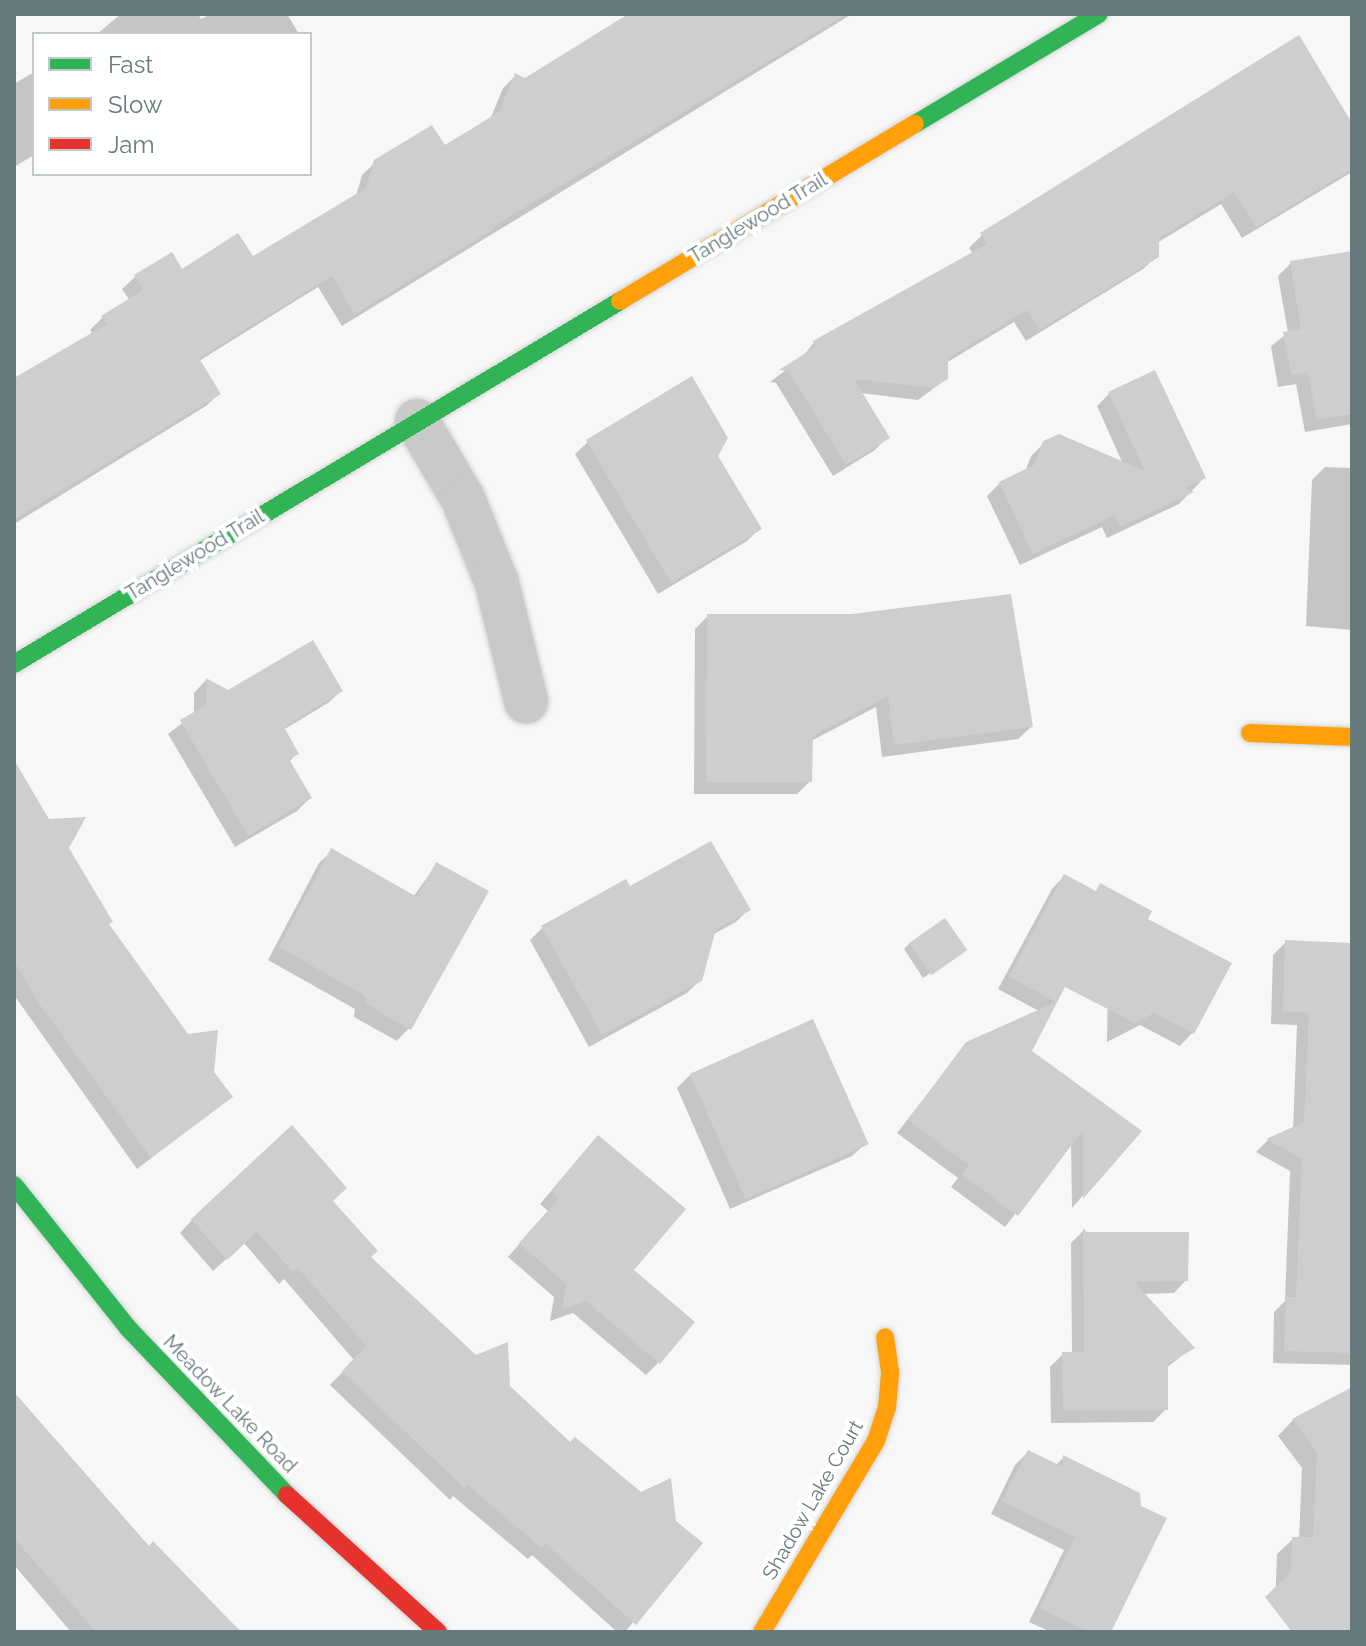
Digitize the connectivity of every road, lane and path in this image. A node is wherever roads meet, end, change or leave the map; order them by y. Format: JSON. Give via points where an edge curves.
{"nodes":[{"id":1,"x":1099,"y":14,"type":"edge"},
{"id":2,"x":417,"y":421,"type":"junction"},
{"id":3,"x":14,"y":664,"type":"edge"},
{"id":4,"x":526,"y":701,"type":"dead end"},
{"id":5,"x":1250,"y":733,"type":"dead end"},
{"id":6,"x":1352,"y":737,"type":"edge"},
{"id":7,"x":14,"y":1185,"type":"edge"},
{"id":8,"x":885,"y":1337,"type":"dead end"},
{"id":9,"x":438,"y":1632,"type":"edge"},
{"id":10,"x":762,"y":1632,"type":"edge"}],
"edges":[{"from":1,"to":2,"type":"street","name":"Tanglewood Trail"},
{"from":2,"to":3,"type":"street","name":"Tanglewood Trail"},
{"from":2,"to":4,"type":"street","via":[[463,499],[497,583]]},
{"from":5,"to":6,"type":"street"},
{"from":7,"to":9,"type":"street","name":"Meadow Lake Road","via":[[128,1328],[255,1465]]},
{"from":8,"to":10,"type":"street","name":"Shadow Lake Court","via":[[890,1372],[887,1408],[876,1441]]}]}
